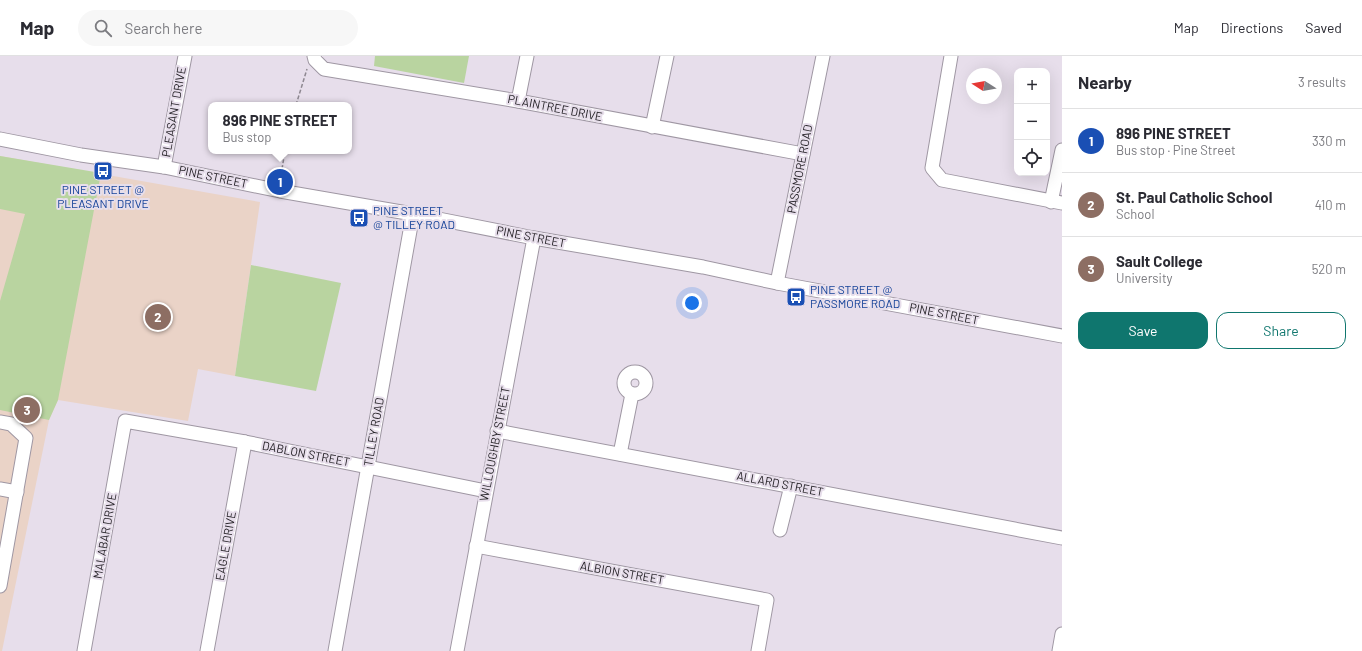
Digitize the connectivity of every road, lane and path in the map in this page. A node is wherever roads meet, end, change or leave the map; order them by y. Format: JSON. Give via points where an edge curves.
{"nodes":[{"id":1,"x":185,"y":56,"type":"edge"},
{"id":2,"x":528,"y":56,"type":"edge"},
{"id":3,"x":667,"y":56,"type":"edge"},
{"id":4,"x":823,"y":56,"type":"edge"},
{"id":5,"x":951,"y":56,"type":"edge"},
{"id":6,"x":312,"y":62,"type":"edge"},
{"id":7,"x":518,"y":101,"type":"junction"},
{"id":8,"x":297,"y":102,"type":"edge"},
{"id":9,"x":652,"y":127,"type":"junction"},
{"id":10,"x":0,"y":139,"type":"edge"},
{"id":11,"x":1062,"y":150,"type":"edge"},
{"id":12,"x":284,"y":154,"type":"edge"},
{"id":13,"x":803,"y":154,"type":"junction"},
{"id":14,"x":164,"y":167,"type":"junction"},
{"id":15,"x":278,"y":191,"type":"junction"},
{"id":16,"x":1056,"y":202,"type":"edge"},
{"id":17,"x":413,"y":214,"type":"junction"},
{"id":18,"x":534,"y":238,"type":"junction"},
{"id":19,"x":777,"y":283,"type":"junction"},
{"id":20,"x":1062,"y":336,"type":"edge"},
{"id":21,"x":632,"y":394,"type":"dead end"},
{"id":22,"x":125,"y":421,"type":"joint"},
{"id":23,"x":0,"y":422,"type":"edge"},
{"id":24,"x":498,"y":431,"type":"junction"},
{"id":25,"x":244,"y":442,"type":"junction"},
{"id":26,"x":620,"y":454,"type":"junction"},
{"id":27,"x":368,"y":466,"type":"junction"},
{"id":28,"x":791,"y":486,"type":"junction"},
{"id":29,"x":0,"y":489,"type":"edge"},
{"id":30,"x":486,"y":491,"type":"junction"},
{"id":31,"x":17,"y":492,"type":"junction"},
{"id":32,"x":780,"y":530,"type":"dead end"},
{"id":33,"x":1062,"y":538,"type":"edge"},
{"id":34,"x":476,"y":546,"type":"junction"},
{"id":35,"x":0,"y":586,"type":"edge"},
{"id":36,"x":1062,"y":634,"type":"edge"},
{"id":37,"x":84,"y":651,"type":"edge"},
{"id":38,"x":207,"y":651,"type":"edge"},
{"id":39,"x":335,"y":651,"type":"edge"},
{"id":40,"x":456,"y":651,"type":"edge"},
{"id":41,"x":758,"y":651,"type":"edge"},
{"id":42,"x":1059,"y":651,"type":"edge"}],
"edges":[{"from":1,"to":14,"type":"street","name":"PLEASANT DRIVE"},
{"from":2,"to":7,"type":"street"},
{"from":3,"to":9,"type":"street"},
{"from":4,"to":13,"type":"street","name":"PASSMORE ROAD"},
{"from":5,"to":16,"type":"street","via":[[932,168],[942,180]]},
{"from":6,"to":7,"type":"street","name":"PLAINTREE DRIVE","via":[[324,69]]},
{"from":6,"to":8,"type":"path"},
{"from":7,"to":9,"type":"street","name":"PLAINTREE DRIVE"},
{"from":9,"to":13,"type":"street","name":"PLAINTREE DRIVE"},
{"from":10,"to":14,"type":"street","name":"PINE STREET","via":[[81,155]]},
{"from":11,"to":16,"type":"street"},
{"from":12,"to":15,"type":"path"},
{"from":13,"to":19,"type":"street","name":"PASSMORE ROAD"},
{"from":14,"to":15,"type":"street","name":"PINE STREET"},
{"from":15,"to":17,"type":"street","name":"PINE STREET"},
{"from":17,"to":18,"type":"street","name":"PINE STREET"},
{"from":17,"to":27,"type":"street","name":"TILLEY ROAD"},
{"from":18,"to":19,"type":"street","name":"PINE STREET","via":[[703,267]]},
{"from":18,"to":24,"type":"street","name":"WILLOUGHBY STREET"},
{"from":19,"to":20,"type":"street","name":"PINE STREET"},
{"from":21,"to":26,"type":"street"},
{"from":22,"to":25,"type":"street","name":"DABLON STREET"},
{"from":22,"to":37,"type":"street","name":"MALABAR DRIVE"},
{"from":23,"to":31,"type":"street","via":[[11,424],[26,438]]},
{"from":24,"to":26,"type":"street","name":"ALLARD STREET"},
{"from":24,"to":30,"type":"street","name":"WILLOUGHBY STREET"},
{"from":25,"to":27,"type":"street","name":"DABLON STREET"},
{"from":25,"to":38,"type":"street","name":"EAGLE DRIVE"},
{"from":26,"to":28,"type":"street","name":"ALLARD STREET"},
{"from":27,"to":30,"type":"street","name":"DABLON STREET"},
{"from":27,"to":39,"type":"street","name":"TILLEY ROAD"},
{"from":28,"to":32,"type":"street"},
{"from":28,"to":33,"type":"street","name":"ALLARD STREET"},
{"from":29,"to":31,"type":"street"},
{"from":30,"to":34,"type":"street","name":"WILLOUGHBY STREET"},
{"from":31,"to":35,"type":"street"},
{"from":34,"to":40,"type":"street","name":"WILLOUGHBY STREET"},
{"from":34,"to":41,"type":"street","name":"ALBION STREET","via":[[767,600]]},
{"from":36,"to":42,"type":"street"}]}
